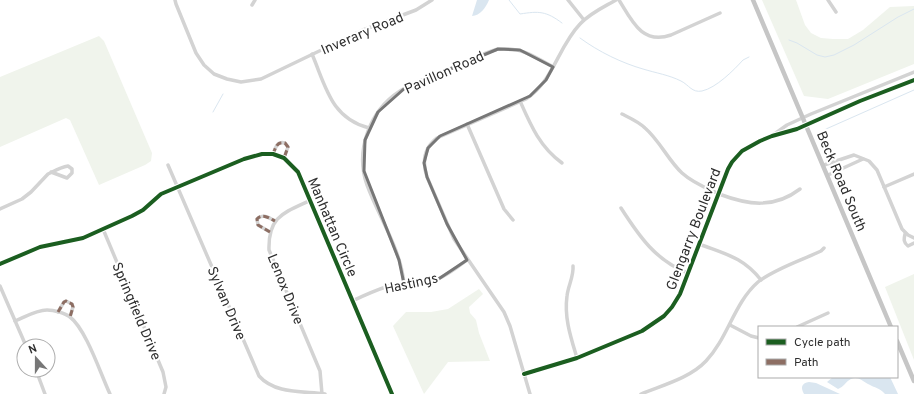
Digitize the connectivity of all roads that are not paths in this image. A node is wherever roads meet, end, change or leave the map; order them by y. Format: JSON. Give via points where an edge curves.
{"nodes":[{"id":1,"x":176,"y":0,"type":"edge"},
{"id":2,"x":255,"y":0,"type":"edge"},
{"id":3,"x":432,"y":0,"type":"edge"},
{"id":4,"x":568,"y":0,"type":"edge"},
{"id":5,"x":616,"y":0,"type":"edge"},
{"id":6,"x":620,"y":0,"type":"edge"},
{"id":7,"x":753,"y":0,"type":"edge"},
{"id":8,"x":828,"y":0,"type":"edge"},
{"id":9,"x":252,"y":5,"type":"dead end"},
{"id":10,"x":836,"y":12,"type":"dead end"},
{"id":11,"x":720,"y":13,"type":"dead end"},
{"id":12,"x":584,"y":20,"type":"junction"},
{"id":13,"x":312,"y":54,"type":"junction"},
{"id":14,"x":553,"y":67,"type":"junction"},
{"id":15,"x":914,"y":72,"type":"edge"},
{"id":16,"x":903,"y":76,"type":"junction"},
{"id":17,"x":914,"y":80,"type":"edge"},
{"id":18,"x":906,"y":83,"type":"junction"},
{"id":19,"x":520,"y":101,"type":"junction"},
{"id":20,"x":622,"y":114,"type":"dead end"},
{"id":21,"x":803,"y":117,"type":"junction"},
{"id":22,"x":467,"y":124,"type":"junction"},
{"id":23,"x":807,"y":125,"type":"junction"},
{"id":24,"x":369,"y":128,"type":"junction"},
{"id":25,"x":772,"y":136,"type":"junction"},
{"id":26,"x":273,"y":154,"type":"junction"},
{"id":27,"x":284,"y":158,"type":"junction"},
{"id":28,"x":863,"y":159,"type":"junction"},
{"id":29,"x":562,"y":163,"type":"dead end"},
{"id":30,"x":168,"y":165,"type":"dead end"},
{"id":31,"x":824,"y":165,"type":"junction"},
{"id":32,"x":51,"y":172,"type":"junction"},
{"id":33,"x":914,"y":174,"type":"edge"},
{"id":34,"x":828,"y":175,"type":"junction"},
{"id":35,"x":178,"y":187,"type":"junction"},
{"id":36,"x":884,"y":187,"type":"junction"},
{"id":37,"x":800,"y":189,"type":"dead end"},
{"id":38,"x":718,"y":193,"type":"junction"},
{"id":39,"x":310,"y":201,"type":"junction"},
{"id":40,"x":621,"y":208,"type":"dead end"},
{"id":41,"x":0,"y":209,"type":"edge"},
{"id":42,"x":514,"y":220,"type":"dead end"},
{"id":43,"x":275,"y":222,"type":"junction"},
{"id":44,"x":103,"y":229,"type":"junction"},
{"id":45,"x":270,"y":232,"type":"junction"},
{"id":46,"x":905,"y":234,"type":"junction"},
{"id":47,"x":914,"y":238,"type":"edge"},
{"id":48,"x":914,"y":243,"type":"edge"},
{"id":49,"x":699,"y":244,"type":"junction"},
{"id":50,"x":824,"y":248,"type":"dead end"},
{"id":51,"x":467,"y":260,"type":"junction"},
{"id":52,"x":0,"y":264,"type":"edge"},
{"id":53,"x":573,"y":266,"type":"dead end"},
{"id":54,"x":688,"y":273,"type":"junction"},
{"id":55,"x":761,"y":280,"type":"junction"},
{"id":56,"x":404,"y":284,"type":"junction"},
{"id":57,"x":0,"y":286,"type":"edge"},
{"id":58,"x":352,"y":301,"type":"junction"},
{"id":59,"x":58,"y":312,"type":"junction"},
{"id":60,"x":828,"y":312,"type":"dead end"},
{"id":61,"x":70,"y":317,"type":"junction"},
{"id":62,"x":15,"y":321,"type":"junction"},
{"id":63,"x":730,"y":325,"type":"junction"},
{"id":64,"x":799,"y":326,"type":"edge"},
{"id":65,"x":891,"y":326,"type":"edge"},
{"id":66,"x":22,"y":338,"type":"edge"},
{"id":67,"x":758,"y":338,"type":"edge"},
{"id":68,"x":898,"y":343,"type":"edge"},
{"id":69,"x":577,"y":358,"type":"junction"},
{"id":70,"x":524,"y":374,"type":"junction"},
{"id":71,"x":39,"y":378,"type":"edge"},
{"id":72,"x":914,"y":381,"type":"edge"},
{"id":73,"x":45,"y":394,"type":"edge"},
{"id":74,"x":110,"y":394,"type":"edge"},
{"id":75,"x":164,"y":394,"type":"edge"},
{"id":76,"x":324,"y":394,"type":"edge"},
{"id":77,"x":392,"y":394,"type":"edge"},
{"id":78,"x":530,"y":394,"type":"edge"},
{"id":79,"x":641,"y":394,"type":"edge"}],
"edges":[{"from":1,"to":13,"type":"street","name":"Inverary Road","via":[[196,53],[214,74],[241,82],[261,79]]},
{"from":2,"to":9,"type":"street"},
{"from":3,"to":13,"type":"street","name":"Inverary Road","via":[[416,10],[363,30]]},
{"from":4,"to":12,"type":"street"},
{"from":5,"to":12,"type":"street"},
{"from":6,"to":11,"type":"street","via":[[636,26],[655,37],[671,35]]},
{"from":7,"to":21,"type":"main road","name":"Beck Road South"},
{"from":8,"to":10,"type":"street"},
{"from":12,"to":14,"type":"street","via":[[573,32]]},
{"from":13,"to":24,"type":"street","via":[[338,111],[355,124]]},
{"from":14,"to":19,"type":"street","via":[[538,89]]},
{"from":14,"to":24,"type":"street","name":"Pavillon Road","via":[[520,50],[506,48],[490,52],[400,91],[382,107]]},
{"from":15,"to":16,"type":"street","name":"Glengarry Boulevard"},
{"from":16,"to":18,"type":"street"},
{"from":16,"to":21,"type":"street","name":"Glengarry Boulevard"},
{"from":17,"to":18,"type":"street","name":"Glengarry Boulevard"},
{"from":18,"to":23,"type":"street","name":"Glengarry Boulevard"},
{"from":19,"to":22,"type":"street"},
{"from":19,"to":29,"type":"street","via":[[539,141]]},
{"from":20,"to":38,"type":"street","via":[[649,132],[684,174]]},
{"from":21,"to":23,"type":"main road","name":"Beck Road South"},
{"from":21,"to":25,"type":"street","name":"Glengarry Boulevard"},
{"from":22,"to":42,"type":"street","via":[[504,209]]},
{"from":22,"to":51,"type":"street","via":[[437,138],[427,150],[424,164],[427,178],[447,224]]},
{"from":23,"to":25,"type":"street","name":"Glengarry Boulevard"},
{"from":23,"to":31,"type":"main road","name":"Beck Road South"},
{"from":24,"to":56,"type":"street","name":"Pavillon Road","via":[[363,151],[365,176],[399,260]]},
{"from":25,"to":38,"type":"street","name":"Glengarry Boulevard","via":[[748,147],[737,156],[728,169]]},
{"from":26,"to":27,"type":"street","name":"Manhattan Circle"},
{"from":26,"to":27,"type":"street","via":[[278,144],[285,143],[288,147]]},
{"from":26,"to":35,"type":"street","name":"Manhattan Circle","via":[[244,159]]},
{"from":27,"to":39,"type":"street","name":"Manhattan Circle","via":[[298,172]]},
{"from":28,"to":31,"type":"street","via":[[854,155]]},
{"from":28,"to":34,"type":"street"},
{"from":28,"to":36,"type":"street","via":[[871,162],[876,168]]},
{"from":30,"to":35,"type":"street","name":"Sylvan Drive"},
{"from":31,"to":34,"type":"main road","name":"Beck Road South"},
{"from":32,"to":32,"type":"street","via":[[64,166],[72,169],[67,178]]},
{"from":32,"to":41,"type":"street","via":[[22,199]]},
{"from":33,"to":36,"type":"street"},
{"from":34,"to":65,"type":"main road","name":"Beck Road South"},
{"from":35,"to":44,"type":"street","name":"Manhattan Circle","via":[[161,194],[143,210]]},
{"from":35,"to":76,"type":"street","name":"Sylvan Drive","via":[[259,376],[267,384],[280,390]]},
{"from":36,"to":46,"type":"street"},
{"from":37,"to":38,"type":"street","via":[[781,199],[764,203],[747,202]]},
{"from":38,"to":49,"type":"street","name":"Glengarry Boulevard"},
{"from":39,"to":43,"type":"street","name":"Lenox Drive","via":[[286,212]]},
{"from":39,"to":58,"type":"street","name":"Manhattan Circle"},
{"from":40,"to":54,"type":"street","via":[[657,255]]},
{"from":43,"to":45,"type":"street","name":"Lenox Drive"},
{"from":43,"to":45,"type":"street","via":[[263,216],[257,219],[258,225]]},
{"from":44,"to":52,"type":"street","name":"Manhattan Circle","via":[[83,238],[40,247]]},
{"from":44,"to":75,"type":"street","name":"Springfield Drive","via":[[163,372],[166,387]]},
{"from":45,"to":76,"type":"street","name":"Lenox Drive","via":[[269,250],[320,371]]},
{"from":46,"to":47,"type":"street"},
{"from":46,"to":48,"type":"street","via":[[905,244],[908,246]]},
{"from":49,"to":54,"type":"street","name":"Glengarry Boulevard"},
{"from":49,"to":55,"type":"street","via":[[743,262],[752,268]]},
{"from":50,"to":55,"type":"street"},
{"from":51,"to":56,"type":"street","name":"Hastings","via":[[437,280]]},
{"from":51,"to":70,"type":"street","via":[[504,312]]},
{"from":53,"to":69,"type":"street","via":[[566,315]]},
{"from":54,"to":69,"type":"street","name":"Glengarry Boulevard","via":[[676,302],[659,321],[642,331]]},
{"from":55,"to":63,"type":"street","via":[[747,295]]},
{"from":56,"to":58,"type":"street","name":"Hastings","via":[[383,288]]},
{"from":57,"to":62,"type":"street"},
{"from":58,"to":77,"type":"street","name":"Manhattan Circle"},
{"from":59,"to":61,"type":"street"},
{"from":59,"to":61,"type":"street","via":[[66,300],[73,307]]},
{"from":59,"to":62,"type":"street","via":[[36,312]]},
{"from":60,"to":64,"type":"street"},
{"from":61,"to":74,"type":"street","via":[[84,334]]},
{"from":62,"to":66,"type":"street"},
{"from":63,"to":67,"type":"street"},
{"from":63,"to":79,"type":"street","via":[[710,356],[699,367]]},
{"from":68,"to":72,"type":"main road"},
{"from":69,"to":70,"type":"street","name":"Glengarry Boulevard"},
{"from":70,"to":78,"type":"street"},
{"from":71,"to":73,"type":"street"}]}
